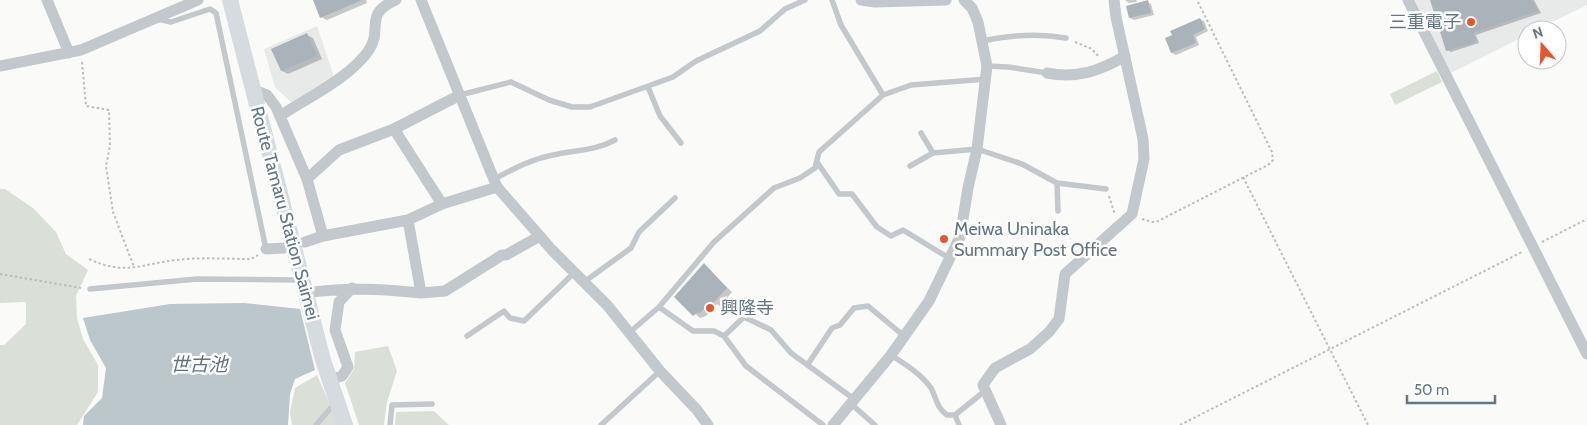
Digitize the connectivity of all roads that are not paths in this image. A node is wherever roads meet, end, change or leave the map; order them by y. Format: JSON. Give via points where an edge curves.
{"nodes":[{"id":1,"x":47,"y":0,"type":"edge"},
{"id":2,"x":198,"y":0,"type":"edge"},
{"id":3,"x":230,"y":0,"type":"edge"},
{"id":4,"x":396,"y":0,"type":"edge"},
{"id":5,"x":421,"y":0,"type":"edge"},
{"id":6,"x":805,"y":0,"type":"edge"},
{"id":7,"x":832,"y":0,"type":"edge"},
{"id":8,"x":861,"y":0,"type":"edge"},
{"id":9,"x":946,"y":0,"type":"edge"},
{"id":10,"x":964,"y":0,"type":"edge"},
{"id":11,"x":1114,"y":0,"type":"edge"},
{"id":12,"x":1408,"y":0,"type":"edge"},
{"id":13,"x":155,"y":18,"type":"junction"},
{"id":14,"x":1066,"y":38,"type":"road end"},
{"id":15,"x":982,"y":41,"type":"junction"},
{"id":16,"x":69,"y":53,"type":"junction"},
{"id":17,"x":1125,"y":56,"type":"junction"},
{"id":18,"x":0,"y":66,"type":"edge"},
{"id":19,"x":988,"y":66,"type":"junction"},
{"id":20,"x":1047,"y":73,"type":"joint"},
{"id":21,"x":987,"y":80,"type":"junction"},
{"id":22,"x":648,"y":87,"type":"junction"},
{"id":23,"x":252,"y":89,"type":"junction"},
{"id":24,"x":460,"y":95,"type":"junction"},
{"id":25,"x":883,"y":95,"type":"junction"},
{"id":26,"x":280,"y":116,"type":"junction"},
{"id":27,"x":394,"y":129,"type":"junction"},
{"id":28,"x":921,"y":133,"type":"dead end"},
{"id":29,"x":615,"y":140,"type":"dead end"},
{"id":30,"x":681,"y":143,"type":"dead end"},
{"id":31,"x":978,"y":149,"type":"junction"},
{"id":32,"x":933,"y":153,"type":"junction"},
{"id":33,"x":816,"y":162,"type":"junction"},
{"id":34,"x":910,"y":166,"type":"dead end"},
{"id":35,"x":307,"y":179,"type":"junction"},
{"id":36,"x":495,"y":184,"type":"junction"},
{"id":37,"x":1057,"y":184,"type":"junction"},
{"id":38,"x":1106,"y":189,"type":"road end"},
{"id":39,"x":676,"y":198,"type":"dead end"},
{"id":40,"x":442,"y":204,"type":"junction"},
{"id":41,"x":1058,"y":211,"type":"dead end"},
{"id":42,"x":408,"y":220,"type":"junction"},
{"id":43,"x":322,"y":236,"type":"junction"},
{"id":44,"x":540,"y":236,"type":"junction"},
{"id":45,"x":305,"y":242,"type":"dead end"},
{"id":46,"x":284,"y":248,"type":"dead end"},
{"id":47,"x":266,"y":249,"type":"joint"},
{"id":48,"x":949,"y":258,"type":"junction"},
{"id":49,"x":574,"y":273,"type":"junction"},
{"id":50,"x":584,"y":282,"type":"junction"},
{"id":51,"x":304,"y":287,"type":"junction"},
{"id":52,"x":352,"y":288,"type":"junction"},
{"id":53,"x":90,"y":289,"type":"road end"},
{"id":54,"x":421,"y":293,"type":"junction"},
{"id":55,"x":659,"y":307,"type":"junction"},
{"id":56,"x":630,"y":332,"type":"junction"},
{"id":57,"x":467,"y":336,"type":"dead end"},
{"id":58,"x":724,"y":336,"type":"junction"},
{"id":59,"x":904,"y":336,"type":"junction"},
{"id":60,"x":1587,"y":354,"type":"edge"},
{"id":61,"x":891,"y":355,"type":"junction"},
{"id":62,"x":808,"y":364,"type":"junction"},
{"id":63,"x":660,"y":371,"type":"junction"},
{"id":64,"x":329,"y":380,"type":"junction"},
{"id":65,"x":986,"y":390,"type":"junction"},
{"id":66,"x":852,"y":401,"type":"junction"},
{"id":67,"x":336,"y":402,"type":"junction"},
{"id":68,"x":432,"y":404,"type":"dead end"},
{"id":69,"x":954,"y":415,"type":"junction"},
{"id":70,"x":316,"y":425,"type":"edge"},
{"id":71,"x":345,"y":425,"type":"edge"},
{"id":72,"x":390,"y":425,"type":"edge"},
{"id":73,"x":601,"y":425,"type":"edge"},
{"id":74,"x":708,"y":425,"type":"edge"},
{"id":75,"x":823,"y":425,"type":"edge"},
{"id":76,"x":833,"y":425,"type":"edge"},
{"id":77,"x":875,"y":425,"type":"edge"},
{"id":78,"x":959,"y":425,"type":"edge"},
{"id":79,"x":1001,"y":425,"type":"edge"}],
"edges":[{"from":1,"to":16,"type":"street"},
{"from":2,"to":13,"type":"street"},
{"from":3,"to":23,"type":"main road","name":"Route Tamaru Station Saimei"},
{"from":4,"to":26,"type":"street","via":[[378,12],[371,48],[357,65]]},
{"from":5,"to":24,"type":"street"},
{"from":6,"to":22,"type":"lane","via":[[786,9],[760,31]]},
{"from":7,"to":25,"type":"lane","via":[[841,25]]},
{"from":8,"to":9,"type":"street"},
{"from":10,"to":15,"type":"street","via":[[972,8]]},
{"from":11,"to":17,"type":"street"},
{"from":12,"to":60,"type":"street"},
{"from":13,"to":16,"type":"street"},
{"from":13,"to":47,"type":"lane","via":[[171,22],[210,9],[216,13]]},
{"from":14,"to":15,"type":"lane","via":[[1047,35]]},
{"from":15,"to":19,"type":"street"},
{"from":16,"to":18,"type":"street"},
{"from":17,"to":20,"type":"street","via":[[1093,72],[1062,76]]},
{"from":17,"to":65,"type":"street","via":[[1143,139],[1144,159],[1132,214],[1065,274],[1058,319],[1050,332],[995,368],[983,385]]},
{"from":19,"to":20,"type":"lane"},
{"from":19,"to":21,"type":"street"},
{"from":21,"to":25,"type":"lane","via":[[911,85]]},
{"from":21,"to":31,"type":"street"},
{"from":22,"to":24,"type":"lane","via":[[590,107],[564,105],[511,82]]},
{"from":22,"to":30,"type":"lane","via":[[660,116]]},
{"from":23,"to":26,"type":"street","via":[[261,91],[272,100]]},
{"from":23,"to":51,"type":"main road","name":"Route Tamaru Station Saimei"},
{"from":24,"to":27,"type":"street"},
{"from":24,"to":36,"type":"street"},
{"from":25,"to":33,"type":"lane","via":[[819,152]]},
{"from":26,"to":35,"type":"street"},
{"from":27,"to":35,"type":"street","via":[[339,150]]},
{"from":27,"to":40,"type":"street"},
{"from":28,"to":32,"type":"lane"},
{"from":29,"to":36,"type":"lane","via":[[603,147],[539,158],[514,168]]},
{"from":31,"to":32,"type":"lane"},
{"from":31,"to":37,"type":"lane","via":[[1022,164]]},
{"from":31,"to":48,"type":"street","via":[[960,237]]},
{"from":32,"to":34,"type":"lane"},
{"from":33,"to":48,"type":"lane","via":[[839,194],[852,194],[877,227],[891,236],[903,230]]},
{"from":33,"to":55,"type":"lane","via":[[815,168],[800,178],[774,188],[714,242]]},
{"from":35,"to":43,"type":"street"},
{"from":36,"to":40,"type":"street"},
{"from":36,"to":44,"type":"street"},
{"from":37,"to":38,"type":"lane"},
{"from":37,"to":41,"type":"lane"},
{"from":39,"to":50,"type":"lane","via":[[639,232],[631,248]]},
{"from":40,"to":42,"type":"street"},
{"from":42,"to":43,"type":"street"},
{"from":42,"to":54,"type":"street"},
{"from":43,"to":45,"type":"street"},
{"from":44,"to":49,"type":"street"},
{"from":44,"to":54,"type":"street","via":[[445,290]]},
{"from":46,"to":47,"type":"street"},
{"from":48,"to":59,"type":"street","via":[[929,300]]},
{"from":49,"to":50,"type":"street"},
{"from":49,"to":57,"type":"lane","via":[[524,321],[510,318],[504,311]]},
{"from":50,"to":56,"type":"street"},
{"from":51,"to":52,"type":"street"},
{"from":51,"to":53,"type":"lane","via":[[197,279]]},
{"from":51,"to":64,"type":"main road","name":"Route Tamaru Station Saimei"},
{"from":52,"to":54,"type":"street"},
{"from":52,"to":64,"type":"street","via":[[339,302],[335,330],[348,367],[342,376]]},
{"from":55,"to":56,"type":"lane"},
{"from":55,"to":58,"type":"lane","via":[[693,331],[714,331]]},
{"from":56,"to":63,"type":"street"},
{"from":58,"to":62,"type":"lane","via":[[744,317],[771,330],[791,353]]},
{"from":58,"to":75,"type":"lane","via":[[746,366]]},
{"from":59,"to":61,"type":"street"},
{"from":59,"to":62,"type":"lane","via":[[868,306],[854,308],[832,328]]},
{"from":61,"to":66,"type":"street"},
{"from":61,"to":69,"type":"lane","via":[[915,371],[931,389],[941,410],[947,415]]},
{"from":62,"to":66,"type":"lane"},
{"from":63,"to":73,"type":"lane"},
{"from":63,"to":74,"type":"street"},
{"from":64,"to":67,"type":"main road","name":"Route Tamaru Station Saimei"},
{"from":65,"to":69,"type":"lane"},
{"from":65,"to":79,"type":"street"},
{"from":66,"to":76,"type":"street"},
{"from":66,"to":77,"type":"lane"},
{"from":67,"to":70,"type":"lane"},
{"from":67,"to":71,"type":"main road","name":"Route Tamaru Station Saimei"},
{"from":68,"to":72,"type":"lane","via":[[392,405]]},
{"from":69,"to":78,"type":"lane"}]}
